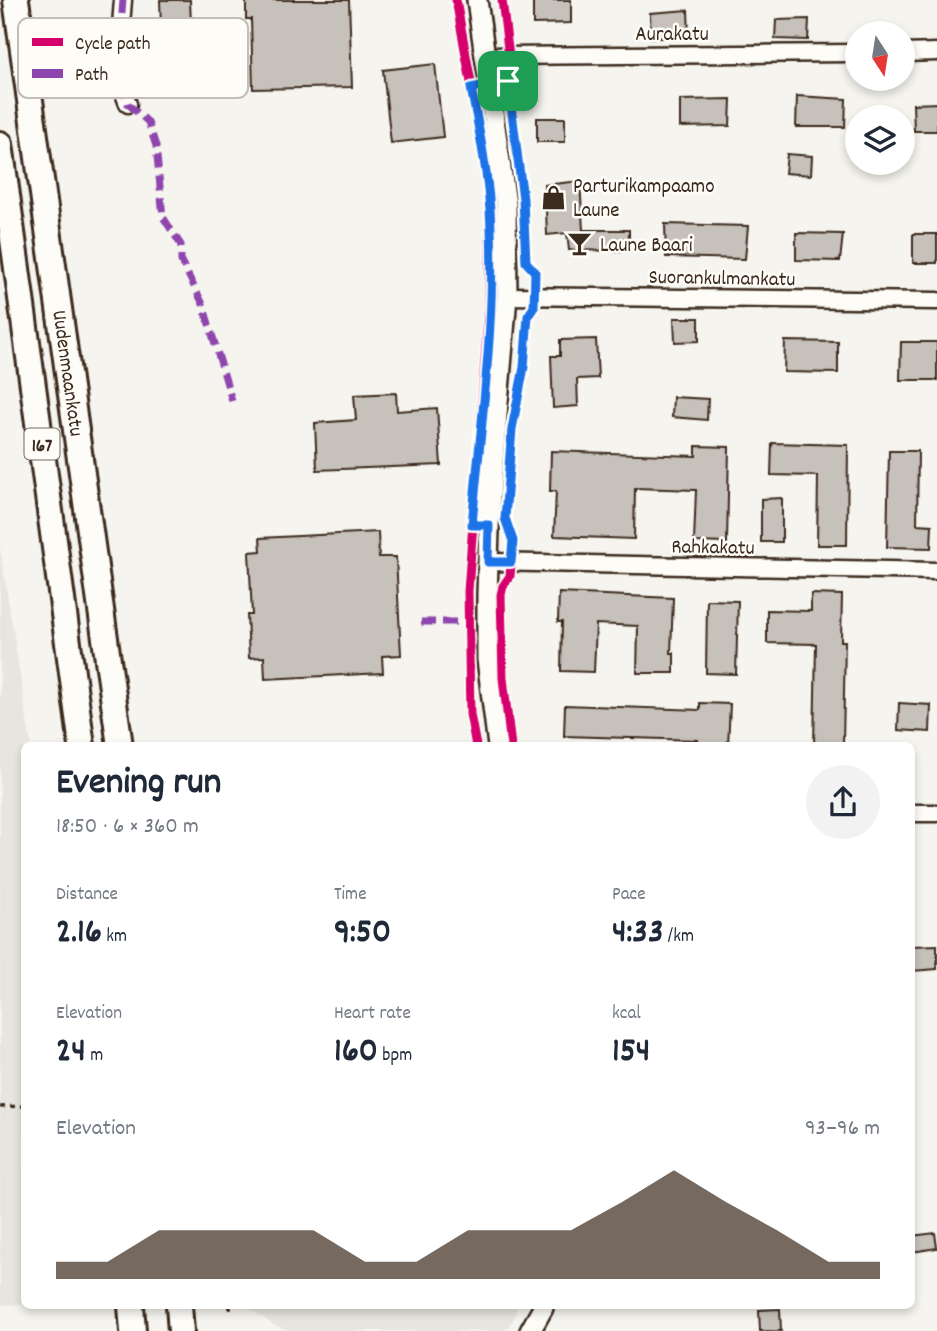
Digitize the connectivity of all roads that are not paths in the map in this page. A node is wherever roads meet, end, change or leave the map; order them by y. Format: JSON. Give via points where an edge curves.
{"nodes":[{"id":1,"x":16,"y":0,"type":"edge"},
{"id":2,"x":123,"y":0,"type":"edge"},
{"id":3,"x":477,"y":0,"type":"edge"},
{"id":4,"x":19,"y":18,"type":"edge"},
{"id":5,"x":122,"y":18,"type":"edge"},
{"id":6,"x":915,"y":52,"type":"edge"},
{"id":7,"x":937,"y":52,"type":"edge"},
{"id":8,"x":845,"y":53,"type":"edge"},
{"id":9,"x":486,"y":56,"type":"junction"},
{"id":10,"x":30,"y":98,"type":"edge"},
{"id":11,"x":126,"y":98,"type":"edge"},
{"id":12,"x":128,"y":104,"type":"dead end"},
{"id":13,"x":0,"y":144,"type":"edge"},
{"id":14,"x":507,"y":296,"type":"junction"},
{"id":15,"x":937,"y":301,"type":"edge"},
{"id":16,"x":488,"y":562,"type":"junction"},
{"id":17,"x":937,"y":571,"type":"edge"},
{"id":18,"x":81,"y":742,"type":"edge"},
{"id":19,"x":119,"y":742,"type":"edge"},
{"id":20,"x":497,"y":742,"type":"edge"},
{"id":21,"x":915,"y":813,"type":"edge"},
{"id":22,"x":937,"y":813,"type":"edge"},
{"id":23,"x":131,"y":1309,"type":"edge"},
{"id":24,"x":178,"y":1309,"type":"edge"},
{"id":25,"x":542,"y":1309,"type":"edge"},
{"id":26,"x":543,"y":1309,"type":"edge"},
{"id":27,"x":133,"y":1331,"type":"edge"},
{"id":28,"x":181,"y":1331,"type":"edge"},
{"id":29,"x":530,"y":1331,"type":"edge"},
{"id":30,"x":546,"y":1331,"type":"edge"}],
"edges":[{"from":1,"to":4,"type":"main road","name":"Uudenmaankatu","number":"167"},
{"from":2,"to":5,"type":"street"},
{"from":3,"to":9,"type":"street"},
{"from":6,"to":7,"type":"street"},
{"from":8,"to":9,"type":"street","name":"Aurakatu"},
{"from":9,"to":14,"type":"street","via":[[506,204]]},
{"from":10,"to":19,"type":"main road","name":"Uudenmaankatu","number":"167"},
{"from":11,"to":12,"type":"street"},
{"from":13,"to":18,"type":"main road","name":"Uudenmaankatu","number":"167"},
{"from":14,"to":15,"type":"street","name":"Suorankulmankatu"},
{"from":14,"to":16,"type":"street"},
{"from":16,"to":17,"type":"street","name":"Rahkakatu"},
{"from":16,"to":20,"type":"street","via":[[487,659]]},
{"from":21,"to":22,"type":"street"},
{"from":23,"to":27,"type":"main road"},
{"from":24,"to":28,"type":"main road"},
{"from":25,"to":29,"type":"street"},
{"from":26,"to":30,"type":"street"}]}
